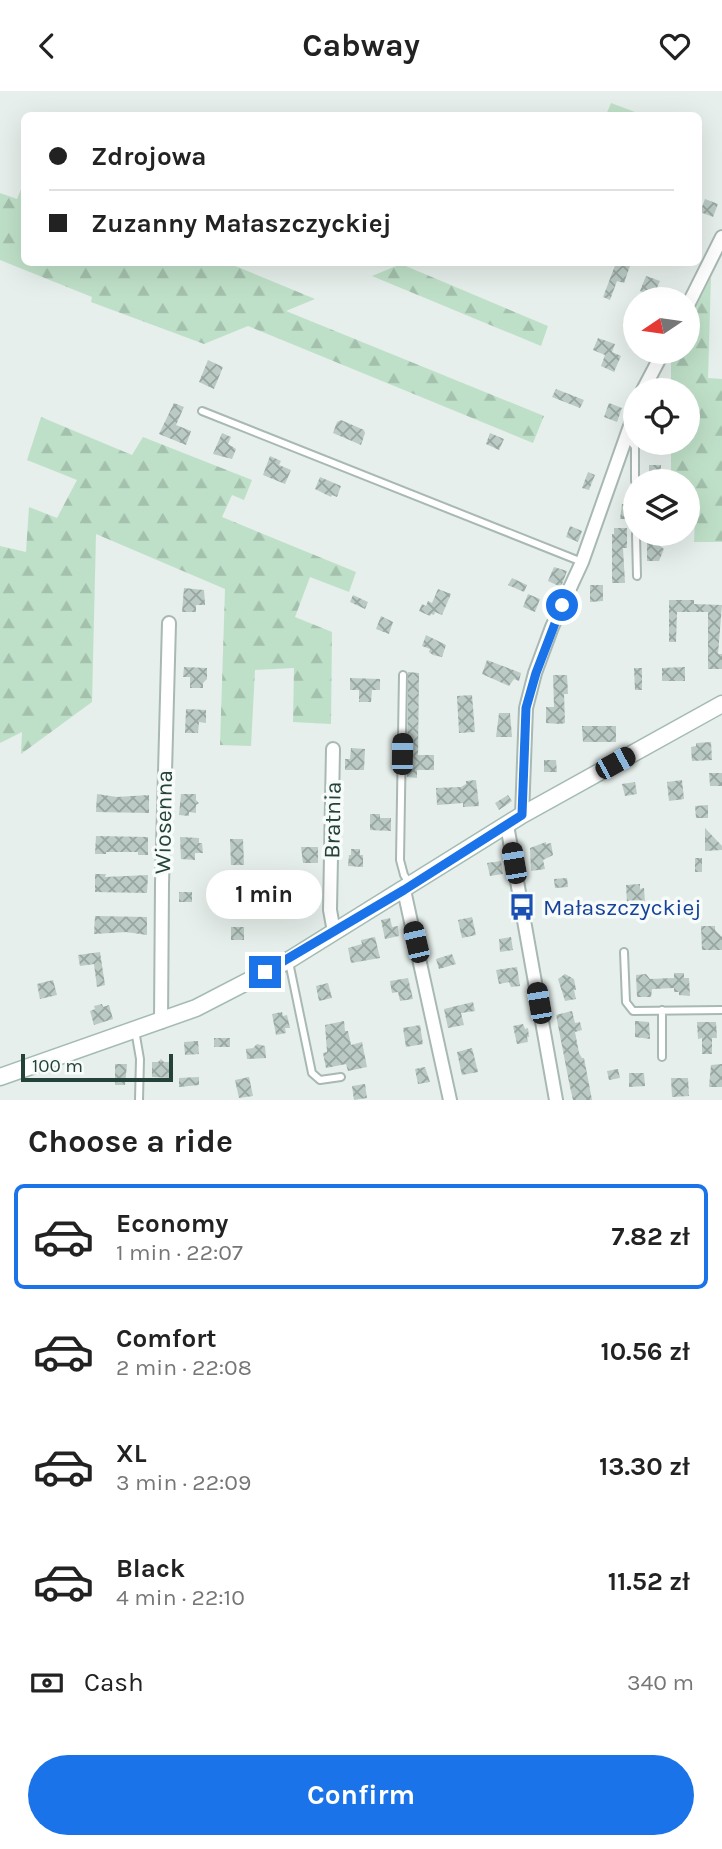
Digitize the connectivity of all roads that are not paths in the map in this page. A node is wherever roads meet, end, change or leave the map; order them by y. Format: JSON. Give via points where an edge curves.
{"nodes":[{"id":1,"x":722,"y":237,"type":"edge"},
{"id":2,"x":715,"y":265,"type":"edge"},
{"id":3,"x":700,"y":287,"type":"edge"},
{"id":4,"x":202,"y":411,"type":"dead end"},
{"id":5,"x":623,"y":446,"type":"edge"},
{"id":6,"x":636,"y":546,"type":"edge"},
{"id":7,"x":582,"y":562,"type":"junction"},
{"id":8,"x":637,"y":576,"type":"dead end"},
{"id":9,"x":169,"y":623,"type":"dead end"},
{"id":10,"x":403,"y":675,"type":"dead end"},
{"id":11,"x":722,"y":704,"type":"edge"},
{"id":12,"x":333,"y":749,"type":"dead end"},
{"id":13,"x":522,"y":815,"type":"junction"},
{"id":14,"x":507,"y":825,"type":"junction"},
{"id":15,"x":407,"y":888,"type":"junction"},
{"id":16,"x":334,"y":932,"type":"junction"},
{"id":17,"x":624,"y":952,"type":"dead end"},
{"id":18,"x":289,"y":960,"type":"junction"},
{"id":19,"x":662,"y":1010,"type":"junction"},
{"id":20,"x":722,"y":1010,"type":"edge"},
{"id":21,"x":161,"y":1021,"type":"junction"},
{"id":22,"x":135,"y":1030,"type":"junction"},
{"id":23,"x":662,"y":1057,"type":"dead end"},
{"id":24,"x":0,"y":1077,"type":"edge"},
{"id":25,"x":341,"y":1077,"type":"dead end"},
{"id":26,"x":139,"y":1100,"type":"edge"},
{"id":27,"x":450,"y":1100,"type":"edge"},
{"id":28,"x":556,"y":1100,"type":"edge"}],
"edges":[{"from":1,"to":2,"type":"street"},
{"from":2,"to":3,"type":"street"},
{"from":4,"to":7,"type":"lane"},
{"from":5,"to":7,"type":"street"},
{"from":6,"to":8,"type":"lane"},
{"from":7,"to":13,"type":"street","via":[[552,627],[526,708]]},
{"from":9,"to":21,"type":"street","name":"Wiosenna"},
{"from":10,"to":15,"type":"lane","via":[[400,860]]},
{"from":11,"to":13,"type":"street"},
{"from":12,"to":16,"type":"street","name":"Bratnia","via":[[330,910]]},
{"from":13,"to":14,"type":"street"},
{"from":14,"to":15,"type":"street"},
{"from":14,"to":28,"type":"street"},
{"from":15,"to":16,"type":"street"},
{"from":15,"to":27,"type":"street"},
{"from":16,"to":18,"type":"street"},
{"from":17,"to":19,"type":"lane","via":[[627,1007]]},
{"from":18,"to":21,"type":"street"},
{"from":18,"to":25,"type":"lane","via":[[312,1073],[320,1080]]},
{"from":19,"to":20,"type":"lane"},
{"from":19,"to":23,"type":"lane"},
{"from":21,"to":22,"type":"street"},
{"from":22,"to":24,"type":"street"},
{"from":22,"to":26,"type":"lane"}]}
